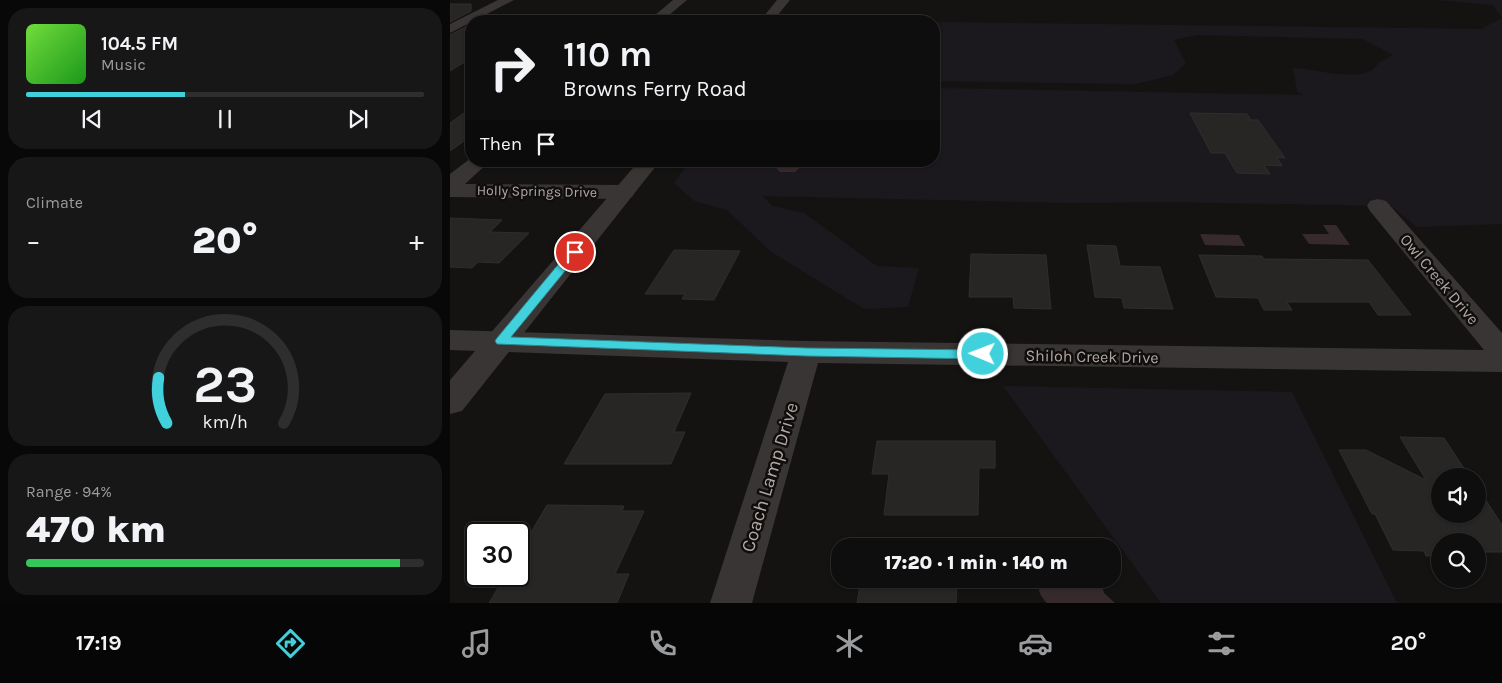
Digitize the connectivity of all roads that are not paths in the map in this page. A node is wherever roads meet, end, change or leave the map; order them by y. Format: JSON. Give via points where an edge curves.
{"nodes":[{"id":1,"x":508,"y":0,"type":"edge"},
{"id":2,"x":680,"y":0,"type":"edge"},
{"id":3,"x":784,"y":0,"type":"edge"},
{"id":4,"x":478,"y":15,"type":"edge"},
{"id":5,"x":661,"y":15,"type":"edge"},
{"id":6,"x":771,"y":15,"type":"edge"},
{"id":7,"x":465,"y":22,"type":"edge"},
{"id":8,"x":450,"y":29,"type":"edge"},
{"id":9,"x":472,"y":167,"type":"edge"},
{"id":10,"x":645,"y":167,"type":"edge"},
{"id":11,"x":450,"y":185,"type":"edge"},
{"id":12,"x":450,"y":190,"type":"edge"},
{"id":13,"x":624,"y":192,"type":"junction"},
{"id":14,"x":1378,"y":206,"type":"dead end"},
{"id":15,"x":450,"y":340,"type":"edge"},
{"id":16,"x":501,"y":341,"type":"junction"},
{"id":17,"x":806,"y":352,"type":"junction"},
{"id":18,"x":1502,"y":352,"type":"edge"},
{"id":19,"x":1502,"y":361,"type":"edge"},
{"id":20,"x":450,"y":402,"type":"edge"},
{"id":21,"x":731,"y":603,"type":"edge"}],
"edges":[{"from":1,"to":4,"type":"street"},
{"from":2,"to":5,"type":"street"},
{"from":3,"to":6,"type":"street"},
{"from":7,"to":8,"type":"street"},
{"from":9,"to":11,"type":"street"},
{"from":10,"to":13,"type":"street"},
{"from":12,"to":13,"type":"street","name":"Holly Springs Drive"},
{"from":13,"to":16,"type":"street"},
{"from":14,"to":18,"type":"street","name":"Owl Creek Drive"},
{"from":15,"to":16,"type":"street","name":"Shiloh Creek Drive"},
{"from":16,"to":17,"type":"street","name":"Shiloh Creek Drive"},
{"from":16,"to":20,"type":"street"},
{"from":17,"to":19,"type":"street","name":"Shiloh Creek Drive"},
{"from":17,"to":21,"type":"street","name":"Coach Lamp Drive"}]}
